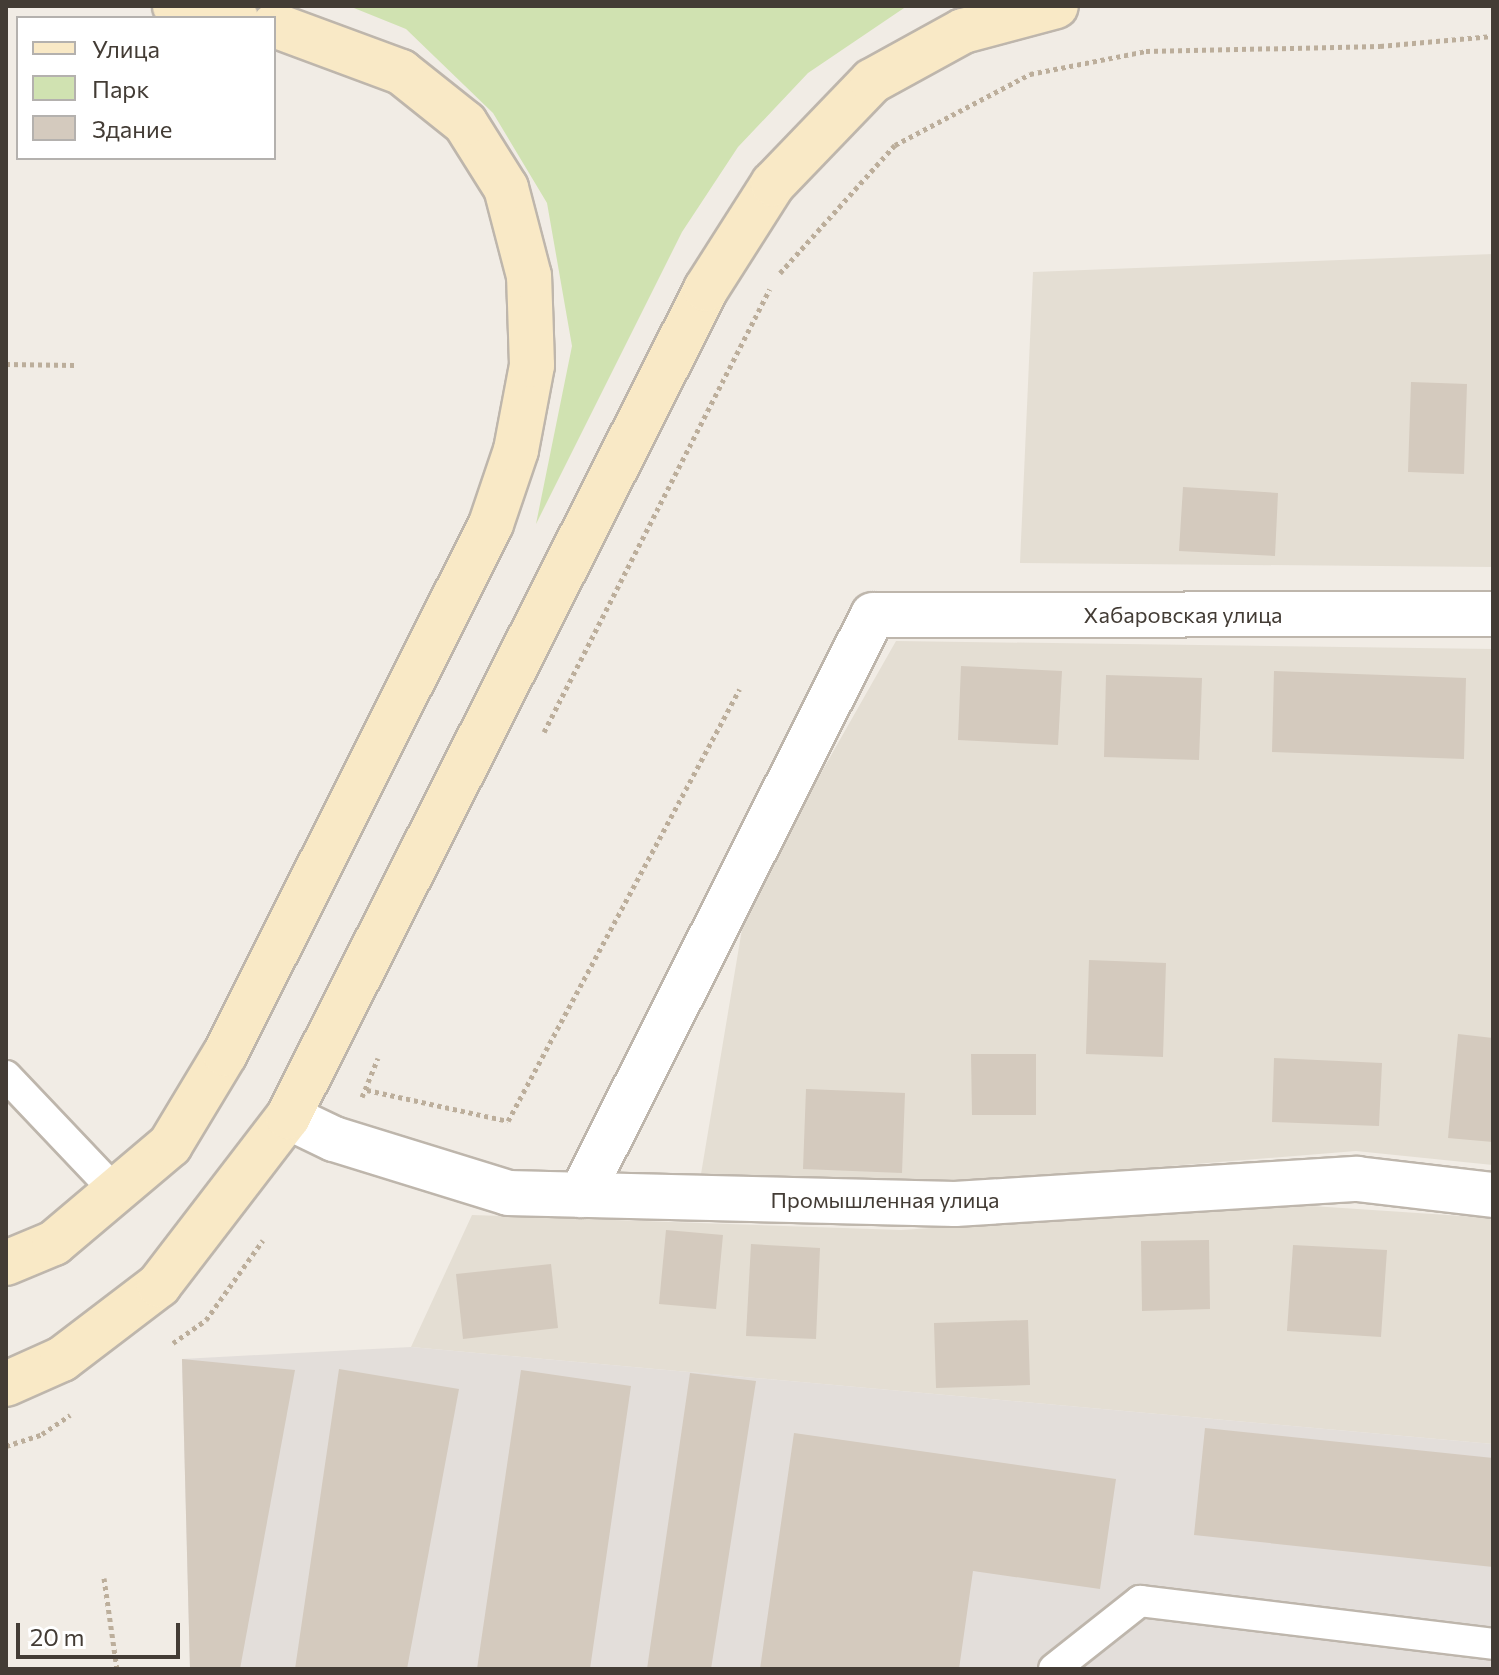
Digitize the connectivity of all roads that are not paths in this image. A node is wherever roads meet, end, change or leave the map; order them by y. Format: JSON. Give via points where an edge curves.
{"nodes":[{"id":1,"x":175,"y":6,"type":"edge"},
{"id":2,"x":1056,"y":6,"type":"edge"},
{"id":3,"x":226,"y":16,"type":"edge"},
{"id":4,"x":276,"y":26,"type":"edge"},
{"id":5,"x":1493,"y":614,"type":"edge"},
{"id":6,"x":6,"y":1076,"type":"edge"},
{"id":7,"x":288,"y":1117,"type":"junction"},
{"id":8,"x":118,"y":1194,"type":"junction"},
{"id":9,"x":581,"y":1195,"type":"junction"},
{"id":10,"x":1493,"y":1195,"type":"edge"},
{"id":11,"x":6,"y":1263,"type":"edge"},
{"id":12,"x":6,"y":1384,"type":"edge"},
{"id":13,"x":1493,"y":1644,"type":"edge"},
{"id":14,"x":1054,"y":1669,"type":"edge"}],
"edges":[{"from":1,"to":3,"type":"main road"},
{"from":2,"to":7,"type":"main road","via":[[963,31],[872,81],[773,184],[706,289]]},
{"from":4,"to":8,"type":"main road","via":[[401,72],[465,123],[506,188],[529,276],[532,365],[516,450],[484,538],[225,1054],[170,1145]]},
{"from":5,"to":9,"type":"street","name":"Хабаровская улица","via":[[873,615]]},
{"from":6,"to":8,"type":"lane"},
{"from":7,"to":9,"type":"street","name":"Промышленная улица","via":[[334,1139],[508,1193]]},
{"from":7,"to":12,"type":"main road","via":[[159,1285],[62,1359]]},
{"from":8,"to":11,"type":"main road","via":[[54,1243]]},
{"from":9,"to":10,"type":"street","name":"Промышленная улица","via":[[955,1204],[1357,1179]]},
{"from":13,"to":14,"type":"lane","via":[[1140,1601]]}]}
